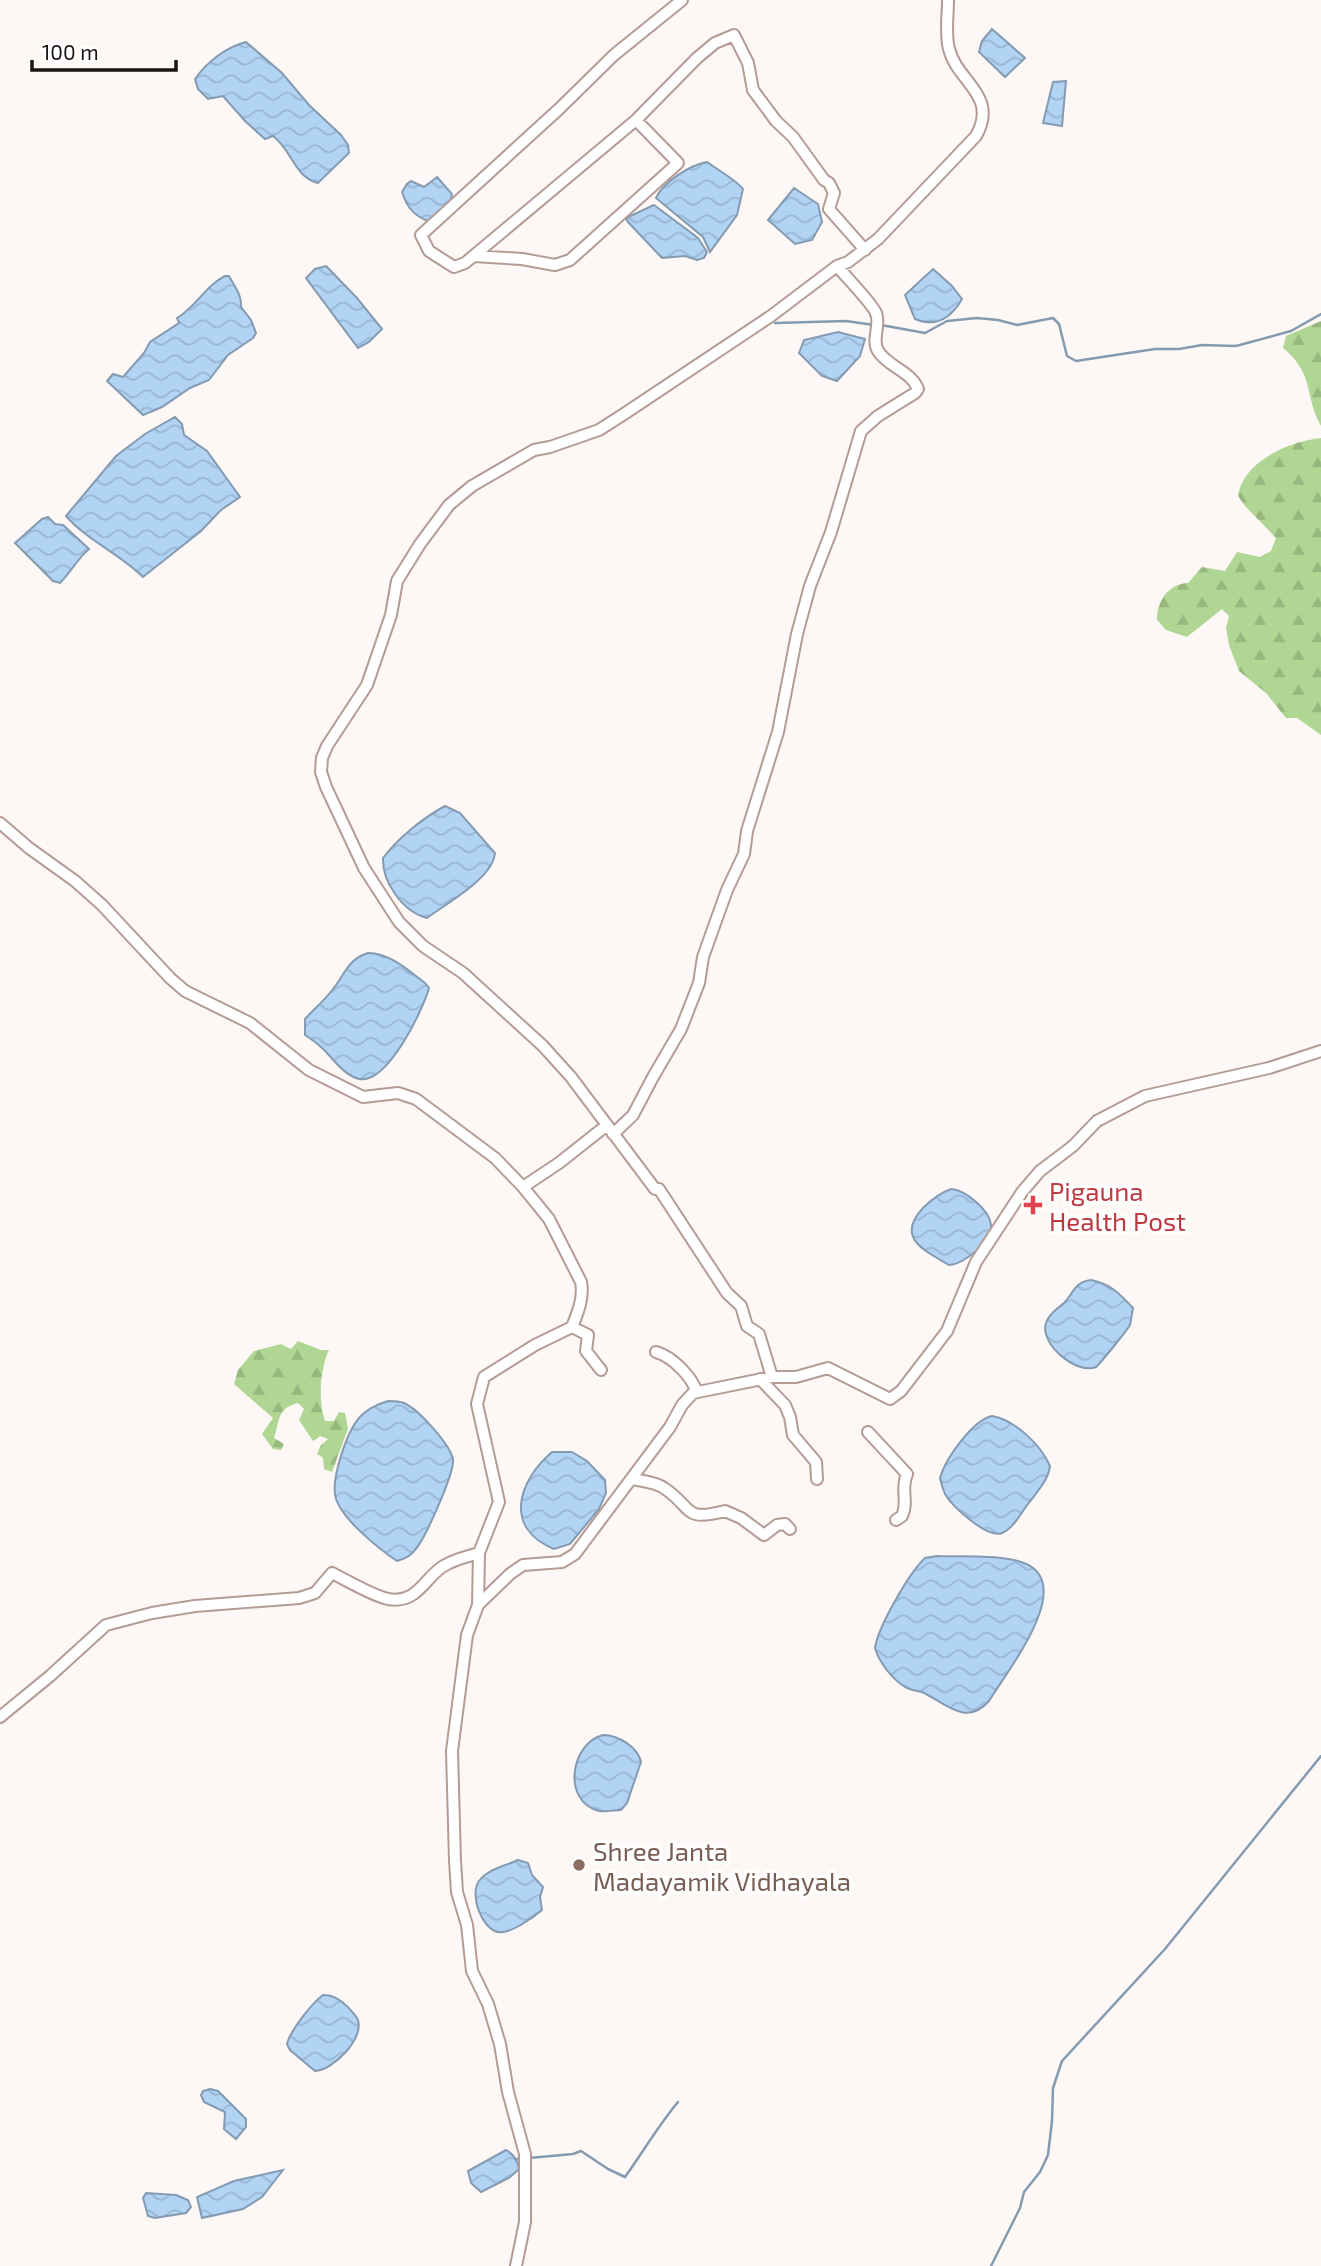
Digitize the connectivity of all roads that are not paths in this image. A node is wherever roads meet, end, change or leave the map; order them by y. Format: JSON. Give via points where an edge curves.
{"nodes":[{"id":1,"x":682,"y":0,"type":"edge"},
{"id":2,"x":948,"y":0,"type":"edge"},
{"id":3,"x":636,"y":120,"type":"junction"},
{"id":4,"x":865,"y":250,"type":"junction"},
{"id":5,"x":465,"y":263,"type":"junction"},
{"id":6,"x":838,"y":266,"type":"junction"},
{"id":7,"x":0,"y":823,"type":"edge"},
{"id":8,"x":1321,"y":1051,"type":"edge"},
{"id":9,"x":610,"y":1130,"type":"junction"},
{"id":10,"x":523,"y":1187,"type":"junction"},
{"id":11,"x":572,"y":1327,"type":"junction"},
{"id":12,"x":656,"y":1352,"type":"dead end"},
{"id":13,"x":601,"y":1370,"type":"dead end"},
{"id":14,"x":766,"y":1378,"type":"junction"},
{"id":15,"x":697,"y":1392,"type":"junction"},
{"id":16,"x":868,"y":1432,"type":"dead end"},
{"id":17,"x":632,"y":1479,"type":"junction"},
{"id":18,"x":817,"y":1479,"type":"dead end"},
{"id":19,"x":896,"y":1520,"type":"dead end"},
{"id":20,"x":790,"y":1529,"type":"dead end"},
{"id":21,"x":479,"y":1553,"type":"junction"},
{"id":22,"x":478,"y":1605,"type":"junction"},
{"id":23,"x":0,"y":1717,"type":"edge"},
{"id":24,"x":516,"y":2266,"type":"edge"}],
"edges":[{"from":1,"to":5,"type":"street","via":[[614,55],[421,235],[429,251],[454,267]]},
{"from":2,"to":4,"type":"street","via":[[949,51],[972,85],[983,121],[968,145]]},
{"from":3,"to":4,"type":"street","via":[[697,58],[733,35],[748,63],[753,90],[829,183],[834,193],[830,209]]},
{"from":3,"to":5,"type":"street"},
{"from":3,"to":5,"type":"street","via":[[678,163],[570,260],[555,265],[474,256]]},
{"from":4,"to":6,"type":"street"},
{"from":6,"to":9,"type":"street","via":[[878,316],[875,342],[879,353],[918,389],[861,431],[810,586],[778,732],[744,854],[703,957],[699,983],[681,1030],[633,1115]]},
{"from":6,"to":9,"type":"street","via":[[760,324],[598,430],[534,450],[449,505],[397,582],[367,685],[322,758],[326,787],[353,845],[399,922],[544,1046]]},
{"from":7,"to":10,"type":"street","via":[[102,905],[185,991],[250,1023],[309,1070],[363,1097],[398,1093],[416,1099],[495,1158]]},
{"from":8,"to":14,"type":"street","via":[[1269,1068],[1145,1096],[1097,1121],[1022,1192],[976,1262],[947,1331],[890,1399],[828,1368],[796,1377]]},
{"from":9,"to":10,"type":"street"},
{"from":9,"to":14,"type":"street","via":[[659,1189],[727,1293],[741,1306],[747,1326],[760,1335]]},
{"from":10,"to":11,"type":"street","via":[[550,1219],[580,1282],[580,1309]]},
{"from":11,"to":13,"type":"street","via":[[588,1335],[586,1351]]},
{"from":11,"to":21,"type":"street","via":[[484,1377],[477,1404],[499,1502]]},
{"from":12,"to":15,"type":"street","via":[[692,1379]]},
{"from":14,"to":15,"type":"street"},
{"from":14,"to":18,"type":"street","via":[[785,1405],[793,1435],[816,1462]]},
{"from":15,"to":17,"type":"street","via":[[682,1405]]},
{"from":16,"to":19,"type":"street","via":[[907,1474],[902,1485],[906,1507]]},
{"from":17,"to":20,"type":"street","via":[[662,1485],[701,1517],[725,1511],[764,1535],[777,1525]]},
{"from":17,"to":22,"type":"street","via":[[575,1554],[562,1562],[523,1565]]},
{"from":21,"to":22,"type":"street"},
{"from":21,"to":23,"type":"street","via":[[444,1565],[421,1590],[407,1597],[388,1599],[332,1573],[315,1592],[299,1598],[152,1612],[106,1625]]},
{"from":22,"to":24,"type":"street","via":[[467,1635],[452,1751],[455,1861],[472,1971],[500,2044],[525,2154],[525,2222]]}]}
